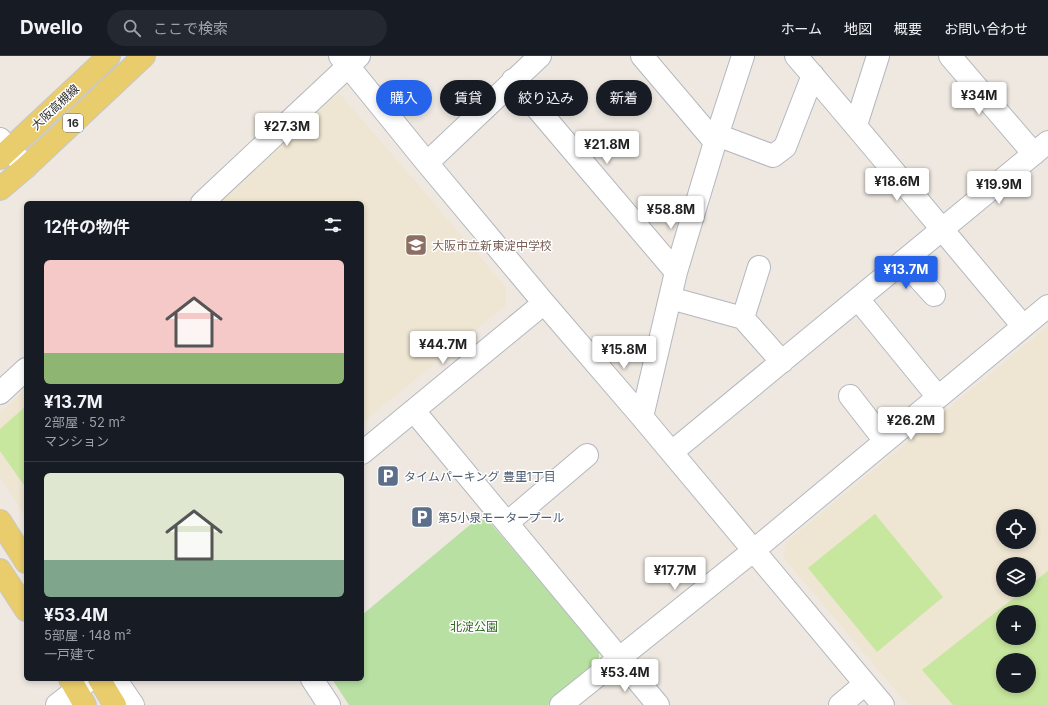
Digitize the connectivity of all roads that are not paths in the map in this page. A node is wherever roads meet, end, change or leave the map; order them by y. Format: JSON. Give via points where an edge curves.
{"nodes":[{"id":1,"x":109,"y":56,"type":"edge"},
{"id":2,"x":144,"y":56,"type":"edge"},
{"id":3,"x":540,"y":56,"type":"edge"},
{"id":4,"x":642,"y":56,"type":"edge"},
{"id":5,"x":743,"y":56,"type":"edge"},
{"id":6,"x":796,"y":56,"type":"edge"},
{"id":7,"x":878,"y":56,"type":"edge"},
{"id":8,"x":950,"y":56,"type":"edge"},
{"id":9,"x":349,"y":59,"type":"edge"},
{"id":10,"x":813,"y":75,"type":"junction"},
{"id":11,"x":513,"y":80,"type":"edge"},
{"id":12,"x":504,"y":89,"type":"edge"},
{"id":13,"x":544,"y":116,"type":"edge"},
{"id":14,"x":856,"y":125,"type":"junction"},
{"id":15,"x":716,"y":138,"type":"junction"},
{"id":16,"x":1041,"y":148,"type":"edge"},
{"id":17,"x":3,"y":149,"type":"edge"},
{"id":18,"x":427,"y":163,"type":"junction"},
{"id":19,"x":26,"y":167,"type":"junction"},
{"id":20,"x":0,"y":189,"type":"edge"},
{"id":21,"x":204,"y":201,"type":"edge"},
{"id":22,"x":942,"y":230,"type":"junction"},
{"id":23,"x":904,"y":262,"type":"junction"},
{"id":24,"x":759,"y":267,"type":"dead end"},
{"id":25,"x":676,"y":272,"type":"junction"},
{"id":26,"x":934,"y":295,"type":"dead end"},
{"id":27,"x":670,"y":298,"type":"junction"},
{"id":28,"x":858,"y":299,"type":"junction"},
{"id":29,"x":544,"y":303,"type":"junction"},
{"id":30,"x":1048,"y":306,"type":"edge"},
{"id":31,"x":743,"y":318,"type":"junction"},
{"id":32,"x":1023,"y":326,"type":"junction"},
{"id":33,"x":782,"y":362,"type":"junction"},
{"id":34,"x":24,"y":370,"type":"edge"},
{"id":35,"x":0,"y":393,"type":"edge"},
{"id":36,"x":850,"y":396,"type":"dead end"},
{"id":37,"x":938,"y":396,"type":"junction"},
{"id":38,"x":414,"y":411,"type":"junction"},
{"id":39,"x":642,"y":417,"type":"junction"},
{"id":40,"x":886,"y":441,"type":"junction"},
{"id":41,"x":364,"y":451,"type":"edge"},
{"id":42,"x":672,"y":452,"type":"junction"},
{"id":43,"x":587,"y":455,"type":"dead end"},
{"id":44,"x":0,"y":521,"type":"edge"},
{"id":45,"x":507,"y":523,"type":"junction"},
{"id":46,"x":753,"y":551,"type":"junction"},
{"id":47,"x":24,"y":559,"type":"edge"},
{"id":48,"x":0,"y":570,"type":"edge"},
{"id":49,"x":24,"y":607,"type":"edge"},
{"id":50,"x":618,"y":658,"type":"junction"},
{"id":51,"x":100,"y":681,"type":"edge"},
{"id":52,"x":110,"y":681,"type":"edge"},
{"id":53,"x":313,"y":681,"type":"edge"},
{"id":54,"x":865,"y":684,"type":"junction"},
{"id":55,"x":79,"y":692,"type":"edge"},
{"id":56,"x":57,"y":705,"type":"edge"},
{"id":57,"x":115,"y":705,"type":"edge"},
{"id":58,"x":133,"y":705,"type":"edge"},
{"id":59,"x":329,"y":705,"type":"edge"},
{"id":60,"x":560,"y":705,"type":"edge"},
{"id":61,"x":658,"y":705,"type":"edge"},
{"id":62,"x":840,"y":705,"type":"edge"},
{"id":63,"x":883,"y":705,"type":"edge"}],
"edges":[{"from":1,"to":17,"type":"main road","name":"大阪高槻線","number":"16"},
{"from":2,"to":19,"type":"main road","name":"大阪高槻線","number":"16"},
{"from":3,"to":11,"type":"street"},
{"from":4,"to":15,"type":"street"},
{"from":5,"to":15,"type":"street"},
{"from":6,"to":10,"type":"street"},
{"from":7,"to":14,"type":"street"},
{"from":8,"to":16,"type":"street"},
{"from":9,"to":18,"type":"street"},
{"from":9,"to":21,"type":"street"},
{"from":10,"to":14,"type":"street"},
{"from":10,"to":15,"type":"street","via":[[785,147],[773,156]]},
{"from":12,"to":18,"type":"street"},
{"from":13,"to":25,"type":"street"},
{"from":14,"to":22,"type":"street"},
{"from":15,"to":25,"type":"street"},
{"from":16,"to":22,"type":"street"},
{"from":17,"to":19,"type":"street"},
{"from":18,"to":29,"type":"street"},
{"from":19,"to":20,"type":"main road","name":"大阪高槻線","number":"16"},
{"from":22,"to":23,"type":"street"},
{"from":22,"to":32,"type":"street"},
{"from":23,"to":26,"type":"street"},
{"from":23,"to":28,"type":"street"},
{"from":24,"to":31,"type":"street"},
{"from":25,"to":27,"type":"street"},
{"from":27,"to":31,"type":"street"},
{"from":27,"to":39,"type":"street"},
{"from":28,"to":33,"type":"street"},
{"from":28,"to":37,"type":"street"},
{"from":29,"to":38,"type":"street"},
{"from":29,"to":39,"type":"street"},
{"from":30,"to":32,"type":"street"},
{"from":31,"to":33,"type":"street"},
{"from":32,"to":37,"type":"street"},
{"from":33,"to":42,"type":"street"},
{"from":34,"to":35,"type":"street"},
{"from":36,"to":40,"type":"street"},
{"from":37,"to":40,"type":"street"},
{"from":38,"to":41,"type":"street"},
{"from":38,"to":45,"type":"street"},
{"from":39,"to":42,"type":"street"},
{"from":40,"to":46,"type":"street"},
{"from":42,"to":46,"type":"street"},
{"from":43,"to":45,"type":"street"},
{"from":44,"to":47,"type":"main road"},
{"from":45,"to":50,"type":"street"},
{"from":46,"to":50,"type":"street"},
{"from":46,"to":54,"type":"street"},
{"from":48,"to":49,"type":"main road"},
{"from":50,"to":60,"type":"street"},
{"from":50,"to":61,"type":"street"},
{"from":51,"to":57,"type":"main road"},
{"from":52,"to":58,"type":"street","via":[[120,686]]},
{"from":53,"to":59,"type":"street"},
{"from":54,"to":62,"type":"street"},
{"from":54,"to":63,"type":"street"},
{"from":55,"to":56,"type":"street"}]}
